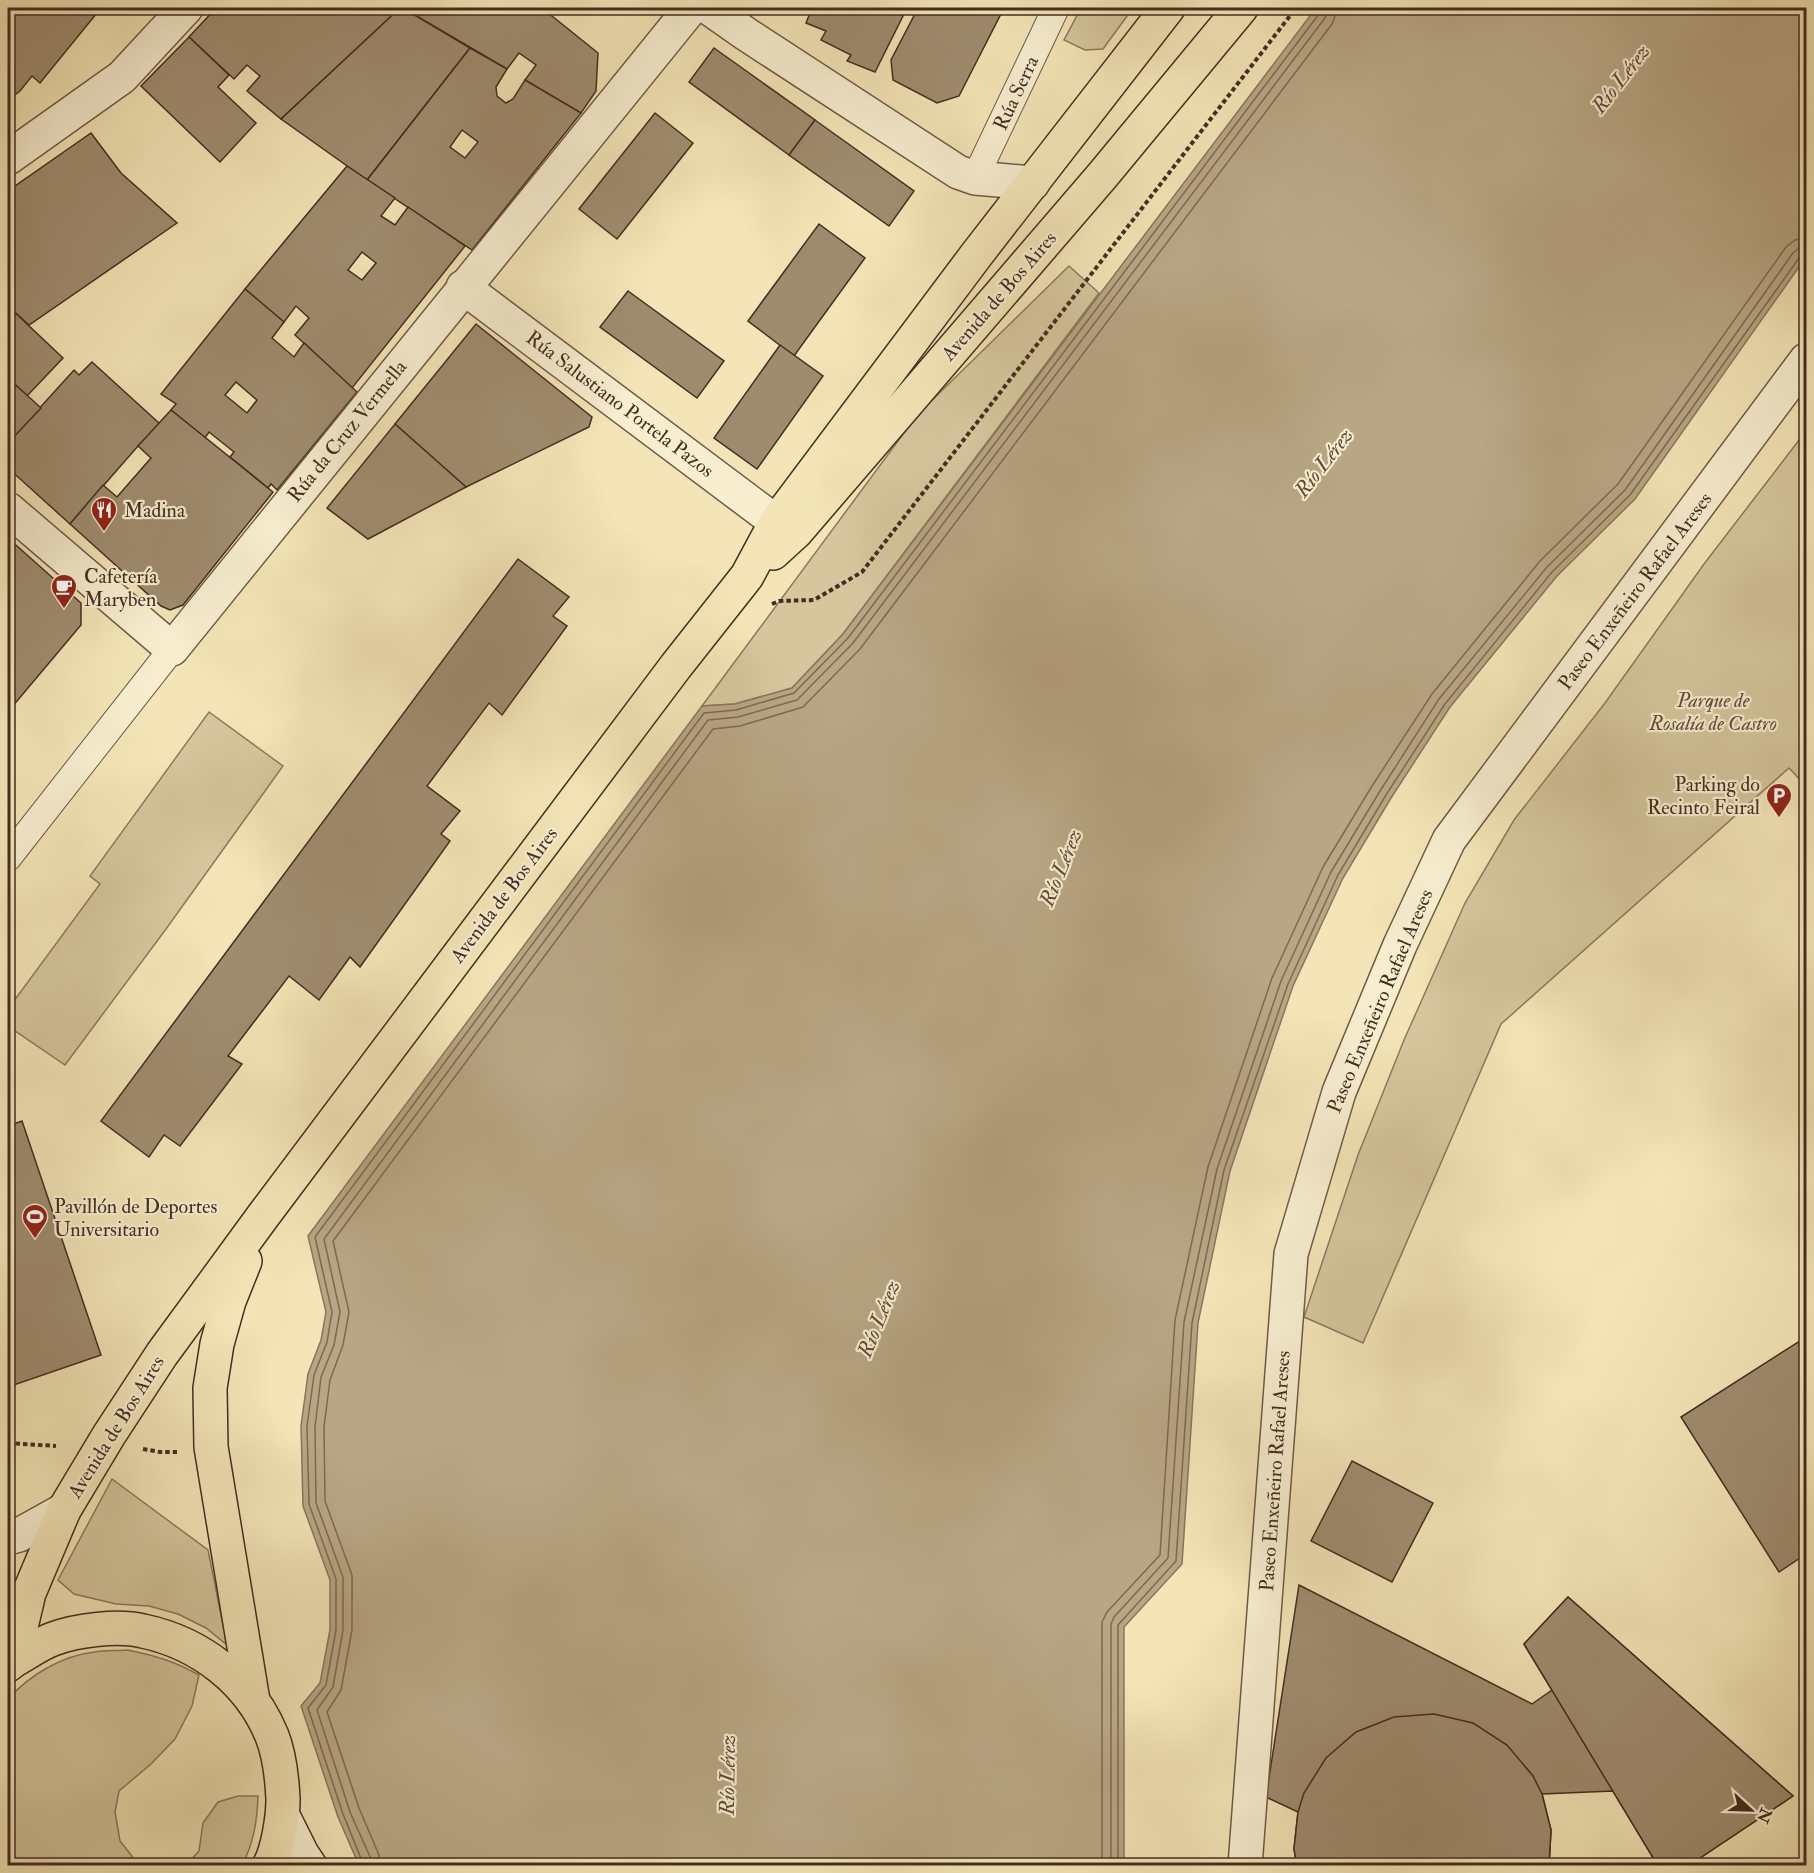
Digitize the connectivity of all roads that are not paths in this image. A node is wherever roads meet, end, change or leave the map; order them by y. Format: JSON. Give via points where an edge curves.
{"nodes":[{"id":1,"x":186,"y":8,"type":"edge"},
{"id":2,"x":691,"y":8,"type":"edge"},
{"id":3,"x":710,"y":8,"type":"edge"},
{"id":4,"x":1056,"y":8,"type":"edge"},
{"id":5,"x":1168,"y":8,"type":"edge"},
{"id":6,"x":1241,"y":8,"type":"edge"},
{"id":7,"x":8,"y":158,"type":"edge"},
{"id":8,"x":975,"y":178,"type":"junction"},
{"id":9,"x":1033,"y":183,"type":"junction"},
{"id":10,"x":463,"y":287,"type":"junction"},
{"id":11,"x":1806,"y":360,"type":"edge"},
{"id":12,"x":8,"y":509,"type":"edge"},
{"id":13,"x":776,"y":522,"type":"junction"},
{"id":14,"x":747,"y":576,"type":"junction"},
{"id":15,"x":172,"y":649,"type":"junction"},
{"id":16,"x":8,"y":858,"type":"edge"},
{"id":17,"x":264,"y":1216,"type":"junction"},
{"id":18,"x":64,"y":1510,"type":"junction"},
{"id":19,"x":8,"y":1538,"type":"edge"},
{"id":20,"x":10,"y":1663,"type":"edge"},
{"id":21,"x":253,"y":1701,"type":"junction"},
{"id":22,"x":283,"y":1816,"type":"junction"},
{"id":23,"x":269,"y":1866,"type":"edge"},
{"id":24,"x":310,"y":1866,"type":"edge"},
{"id":25,"x":1245,"y":1866,"type":"edge"}],
"edges":[{"from":1,"to":7,"type":"street","via":[[122,77]]},
{"from":2,"to":10,"type":"street","name":"Rúa da Cruz Vermella"},
{"from":3,"to":8,"type":"street","via":[[958,172]]},
{"from":4,"to":8,"type":"street","name":"Rúa Serra"},
{"from":5,"to":9,"type":"main road","name":"Avenida de Bos Aires"},
{"from":6,"to":14,"type":"main road","name":"Avenida de Bos Aires","via":[[796,532]]},
{"from":8,"to":9,"type":"street"},
{"from":9,"to":13,"type":"main road","name":"Avenida de Bos Aires"},
{"from":10,"to":13,"type":"street","name":"Rúa Salustiano Portela Pazos"},
{"from":10,"to":15,"type":"street","name":"Rúa da Cruz Vermella"},
{"from":11,"to":25,"type":"street","name":"Paseo Enxeñeiro Rafael Areses","via":[[1449,840],[1339,1092],[1291,1254]]},
{"from":12,"to":15,"type":"street"},
{"from":13,"to":14,"type":"main road","name":"Avenida de Bos Aires"},
{"from":14,"to":17,"type":"main road","name":"Avenida de Bos Aires"},
{"from":15,"to":16,"type":"street","name":"Rúa da Cruz Vermella"},
{"from":17,"to":18,"type":"main road","name":"Avenida de Bos Aires","via":[[162,1354]]},
{"from":17,"to":21,"type":"main road","name":"Avenida de Bos Aires","via":[[228,1301],[210,1388],[211,1448]]},
{"from":18,"to":19,"type":"street"},
{"from":18,"to":20,"type":"main road","name":"Avenida de Bos Aires","via":[[29,1593]]},
{"from":20,"to":21,"type":"main road","via":[[53,1639],[97,1629],[142,1630],[184,1643],[223,1668]]},
{"from":21,"to":22,"type":"main road","via":[[272,1737],[282,1776]]},
{"from":22,"to":23,"type":"main road"},
{"from":22,"to":24,"type":"street"}]}
